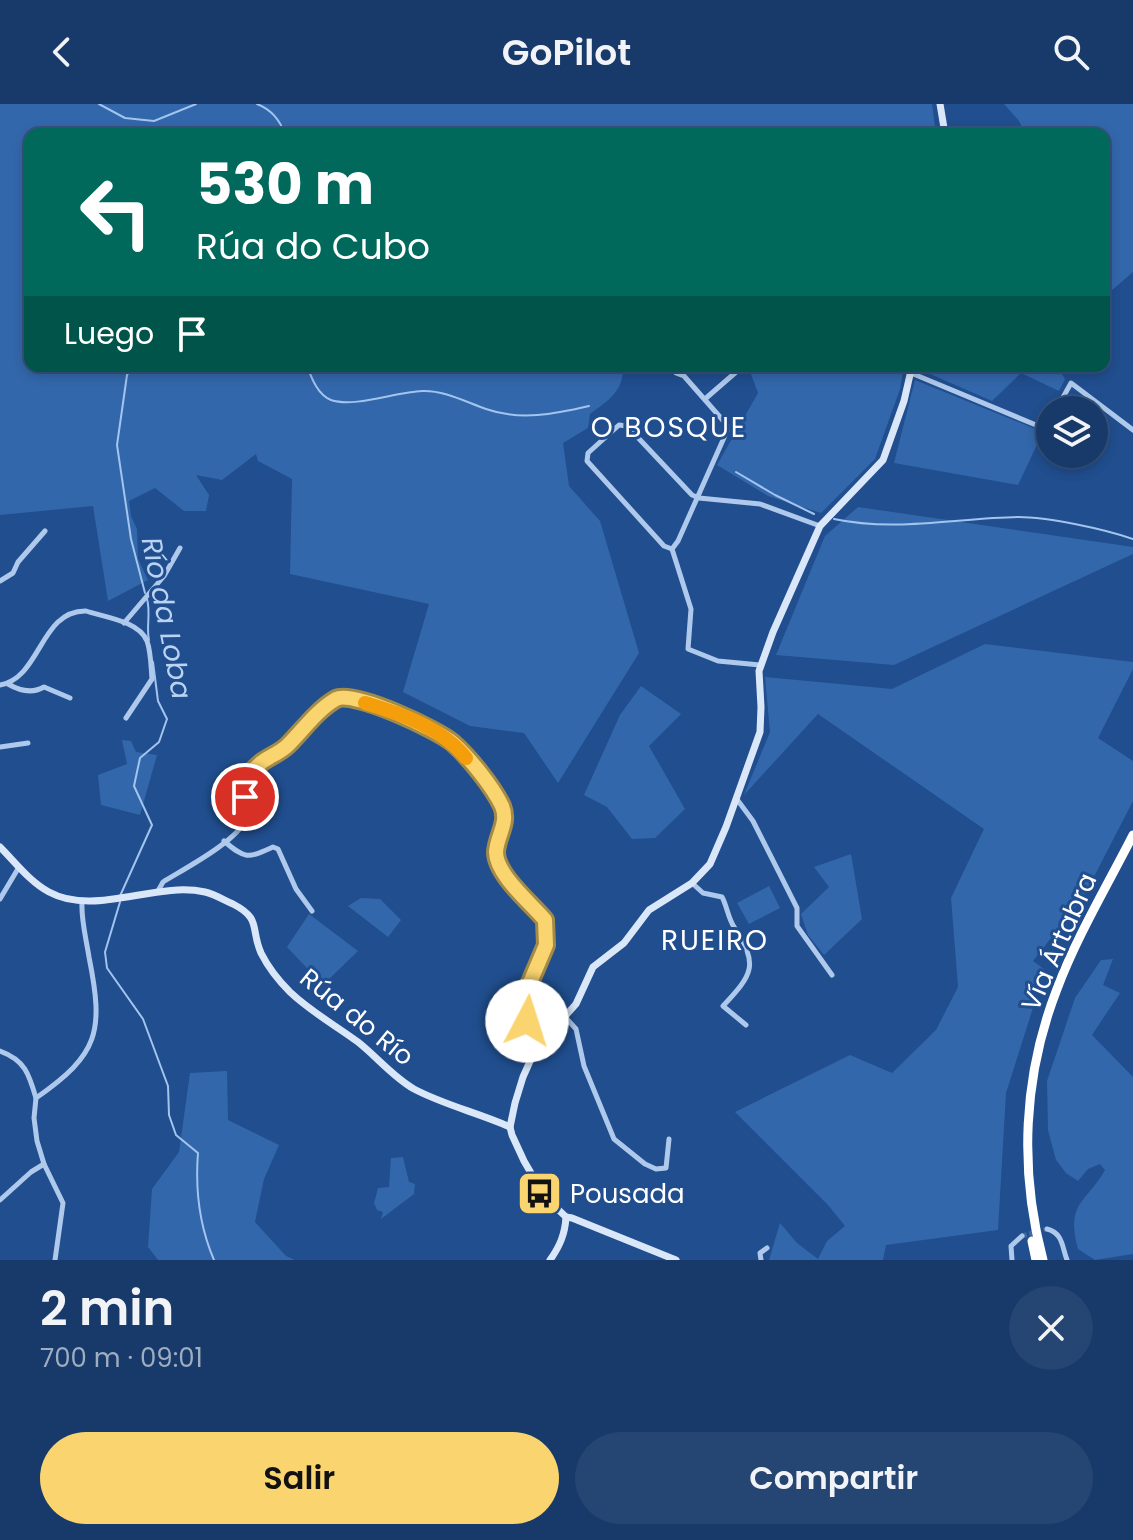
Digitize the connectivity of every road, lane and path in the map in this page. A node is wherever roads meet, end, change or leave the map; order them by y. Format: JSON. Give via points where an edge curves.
{"nodes":[{"id":1,"x":940,"y":104,"type":"edge"},
{"id":2,"x":944,"y":128,"type":"edge"},
{"id":3,"x":736,"y":372,"type":"edge"},
{"id":4,"x":911,"y":372,"type":"edge"},
{"id":5,"x":918,"y":372,"type":"edge"},
{"id":6,"x":676,"y":373,"type":"dead end"},
{"id":7,"x":1064,"y":396,"type":"edge"},
{"id":8,"x":1088,"y":396,"type":"edge"},
{"id":9,"x":705,"y":399,"type":"junction"},
{"id":10,"x":1108,"y":411,"type":"edge"},
{"id":11,"x":1036,"y":424,"type":"edge"},
{"id":12,"x":1133,"y":430,"type":"edge"},
{"id":13,"x":699,"y":498,"type":"junction"},
{"id":14,"x":820,"y":526,"type":"junction"},
{"id":15,"x":45,"y":531,"type":"dead end"},
{"id":16,"x":180,"y":548,"type":"dead end"},
{"id":17,"x":672,"y":549,"type":"junction"},
{"id":18,"x":0,"y":581,"type":"edge"},
{"id":19,"x":124,"y":623,"type":"junction"},
{"id":20,"x":760,"y":665,"type":"junction"},
{"id":21,"x":4,"y":684,"type":"edge"},
{"id":22,"x":70,"y":698,"type":"dead end"},
{"id":23,"x":126,"y":718,"type":"dead end"},
{"id":24,"x":28,"y":743,"type":"dead end"},
{"id":25,"x":0,"y":747,"type":"edge"},
{"id":26,"x":736,"y":798,"type":"junction"},
{"id":27,"x":1133,"y":835,"type":"edge"},
{"id":28,"x":224,"y":841,"type":"junction"},
{"id":29,"x":0,"y":847,"type":"edge"},
{"id":30,"x":20,"y":866,"type":"junction"},
{"id":31,"x":692,"y":883,"type":"junction"},
{"id":32,"x":158,"y":891,"type":"junction"},
{"id":33,"x":0,"y":899,"type":"edge"},
{"id":34,"x":82,"y":902,"type":"junction"},
{"id":35,"x":312,"y":911,"type":"dead end"},
{"id":36,"x":832,"y":975,"type":"dead end"},
{"id":37,"x":566,"y":1018,"type":"junction"},
{"id":38,"x":746,"y":1025,"type":"dead end"},
{"id":39,"x":535,"y":1050,"type":"junction"},
{"id":40,"x":0,"y":1051,"type":"edge"},
{"id":41,"x":36,"y":1098,"type":"junction"},
{"id":42,"x":510,"y":1127,"type":"junction"},
{"id":43,"x":669,"y":1139,"type":"dead end"},
{"id":44,"x":44,"y":1164,"type":"junction"},
{"id":45,"x":1030,"y":1194,"type":"junction"},
{"id":46,"x":0,"y":1200,"type":"edge"},
{"id":47,"x":566,"y":1217,"type":"junction"},
{"id":48,"x":1047,"y":1229,"type":"dead end"},
{"id":49,"x":1022,"y":1236,"type":"dead end"},
{"id":50,"x":767,"y":1248,"type":"dead end"},
{"id":51,"x":55,"y":1260,"type":"edge"},
{"id":52,"x":550,"y":1260,"type":"edge"},
{"id":53,"x":676,"y":1260,"type":"edge"},
{"id":54,"x":761,"y":1260,"type":"edge"},
{"id":55,"x":1012,"y":1260,"type":"edge"},
{"id":56,"x":1036,"y":1260,"type":"edge"},
{"id":57,"x":1043,"y":1260,"type":"edge"},
{"id":58,"x":1067,"y":1260,"type":"edge"}],
"edges":[{"from":1,"to":2,"type":"street"},
{"from":3,"to":9,"type":"street"},
{"from":4,"to":14,"type":"street","via":[[883,460]]},
{"from":5,"to":11,"type":"street"},
{"from":6,"to":9,"type":"street"},
{"from":7,"to":8,"type":"street","via":[[1071,383]]},
{"from":9,"to":13,"type":"street","via":[[727,431]]},
{"from":10,"to":12,"type":"street"},
{"from":13,"to":14,"type":"street","via":[[760,504]]},
{"from":13,"to":17,"type":"street"},
{"from":13,"to":17,"type":"street","via":[[627,426],[619,425],[588,453],[589,465]]},
{"from":14,"to":20,"type":"street"},
{"from":15,"to":18,"type":"street","via":[[13,573]]},
{"from":16,"to":19,"type":"street"},
{"from":17,"to":20,"type":"street","via":[[691,609],[688,649],[718,661]]},
{"from":19,"to":21,"type":"street","via":[[78,611],[46,636],[24,672]]},
{"from":19,"to":23,"type":"street","via":[[143,634],[148,644],[152,679]]},
{"from":20,"to":26,"type":"street","via":[[760,732]]},
{"from":21,"to":22,"type":"street","via":[[36,692],[44,687]]},
{"from":24,"to":25,"type":"street"},
{"from":26,"to":31,"type":"street","via":[[710,864]]},
{"from":26,"to":36,"type":"street","via":[[797,908],[797,926]]},
{"from":27,"to":45,"type":"highway","name":"Vía Ártabra","via":[[1067,965],[1040,1039],[1029,1099]]},
{"from":28,"to":32,"type":"street","via":[[163,882]]},
{"from":28,"to":35,"type":"street","via":[[246,856],[278,849]]},
{"from":28,"to":39,"type":"street","via":[[245,821],[245,779],[338,698],[386,710],[439,733],[455,745],[503,807],[506,820],[496,856],[520,895],[545,920],[546,945],[526,992]]},
{"from":29,"to":30,"type":"street","name":"Rúa do Río"},
{"from":30,"to":33,"type":"street"},
{"from":30,"to":34,"type":"street","name":"Rúa do Río","via":[[49,892]]},
{"from":31,"to":37,"type":"street","via":[[656,904],[624,943],[593,967]]},
{"from":31,"to":38,"type":"street","via":[[703,893],[722,897],[748,948],[745,983],[723,1006]]},
{"from":32,"to":34,"type":"street","name":"Rúa do Río"},
{"from":32,"to":42,"type":"street","name":"Rúa do Río","via":[[206,892],[250,915],[273,972],[326,1022],[413,1088]]},
{"from":34,"to":41,"type":"street","via":[[95,1034],[79,1063]]},
{"from":37,"to":39,"type":"street"},
{"from":37,"to":43,"type":"street","via":[[576,1029],[584,1066],[614,1139],[656,1169],[666,1168]]},
{"from":39,"to":42,"type":"street"},
{"from":40,"to":41,"type":"street","via":[[27,1068]]},
{"from":41,"to":44,"type":"street","via":[[34,1118]]},
{"from":42,"to":47,"type":"street","via":[[545,1197]]},
{"from":44,"to":46,"type":"street"},
{"from":44,"to":51,"type":"street","via":[[63,1203]]},
{"from":45,"to":56,"type":"highway"},
{"from":45,"to":57,"type":"highway","name":"Vía Ártabra"},
{"from":47,"to":52,"type":"street","via":[[560,1246]]},
{"from":47,"to":53,"type":"street"},
{"from":48,"to":58,"type":"street","via":[[1061,1238]]},
{"from":49,"to":55,"type":"street","via":[[1011,1246]]},
{"from":50,"to":54,"type":"street","via":[[760,1253]]}]}
